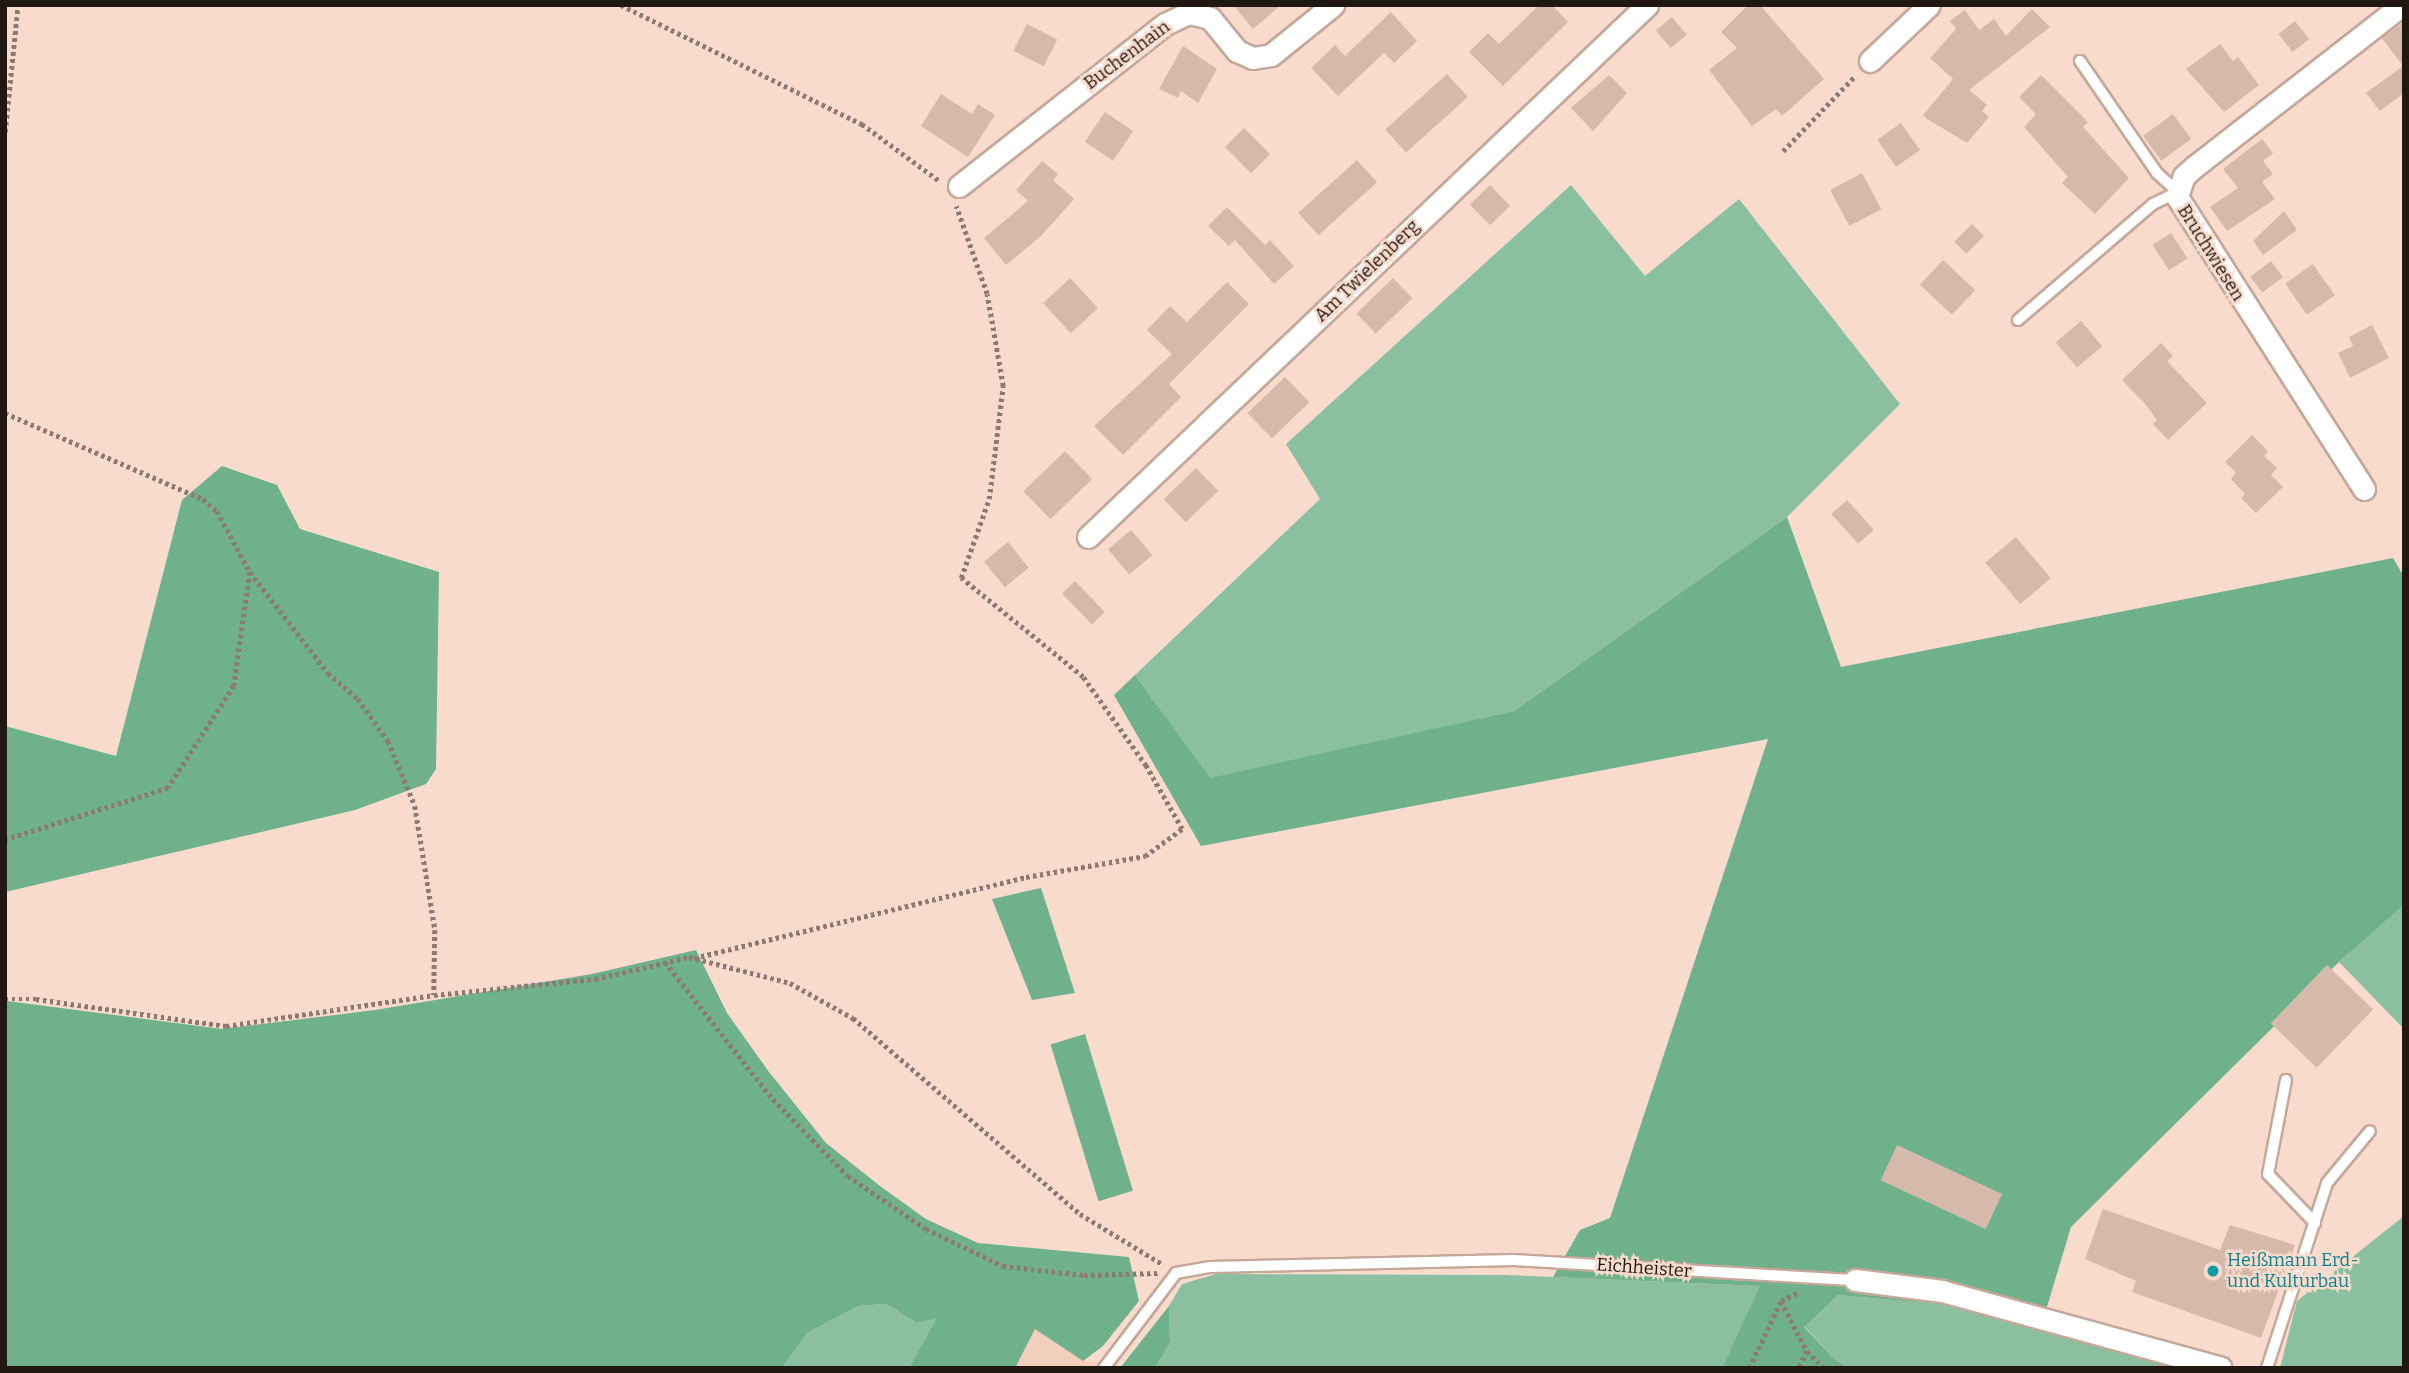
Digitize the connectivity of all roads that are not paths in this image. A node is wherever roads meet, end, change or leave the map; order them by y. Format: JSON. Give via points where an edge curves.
{"nodes":[{"id":1,"x":1333,"y":5,"type":"edge"},
{"id":2,"x":1647,"y":5,"type":"edge"},
{"id":3,"x":1929,"y":5,"type":"edge"},
{"id":4,"x":2402,"y":5,"type":"edge"},
{"id":5,"x":1870,"y":61,"type":"road end"},
{"id":6,"x":2080,"y":61,"type":"dead end"},
{"id":7,"x":955,"y":188,"type":"road end"},
{"id":8,"x":2178,"y":192,"type":"junction"},
{"id":9,"x":2018,"y":320,"type":"dead end"},
{"id":10,"x":2364,"y":489,"type":"dead end"},
{"id":11,"x":1088,"y":537,"type":"dead end"},
{"id":12,"x":2286,"y":1080,"type":"dead end"},
{"id":13,"x":2370,"y":1131,"type":"dead end"},
{"id":14,"x":2315,"y":1223,"type":"junction"},
{"id":15,"x":1855,"y":1280,"type":"joint"},
{"id":16,"x":1104,"y":1368,"type":"edge"},
{"id":17,"x":2221,"y":1368,"type":"edge"},
{"id":18,"x":2267,"y":1368,"type":"edge"}],
"edges":[{"from":1,"to":7,"type":"street","name":"Buchenhain","via":[[1271,55],[1253,58],[1237,51],[1210,18],[1189,13],[1165,24]]},
{"from":2,"to":11,"type":"street","name":"Am Twielenberg"},
{"from":3,"to":5,"type":"street"},
{"from":4,"to":8,"type":"street","name":"Bruchwiesen","via":[[2194,167]]},
{"from":6,"to":8,"type":"lane","via":[[2157,173]]},
{"from":8,"to":9,"type":"lane","via":[[2152,204]]},
{"from":8,"to":10,"type":"street","name":"Bruchwiesen","via":[[2179,207]]},
{"from":12,"to":14,"type":"lane","via":[[2268,1174]]},
{"from":13,"to":14,"type":"lane","via":[[2327,1183]]},
{"from":14,"to":18,"type":"lane"},
{"from":15,"to":16,"type":"lane","name":"Eichheister","via":[[1514,1260],[1210,1267],[1176,1273]]},
{"from":15,"to":17,"type":"street","name":"Eichheister","via":[[1942,1291]]}]}
